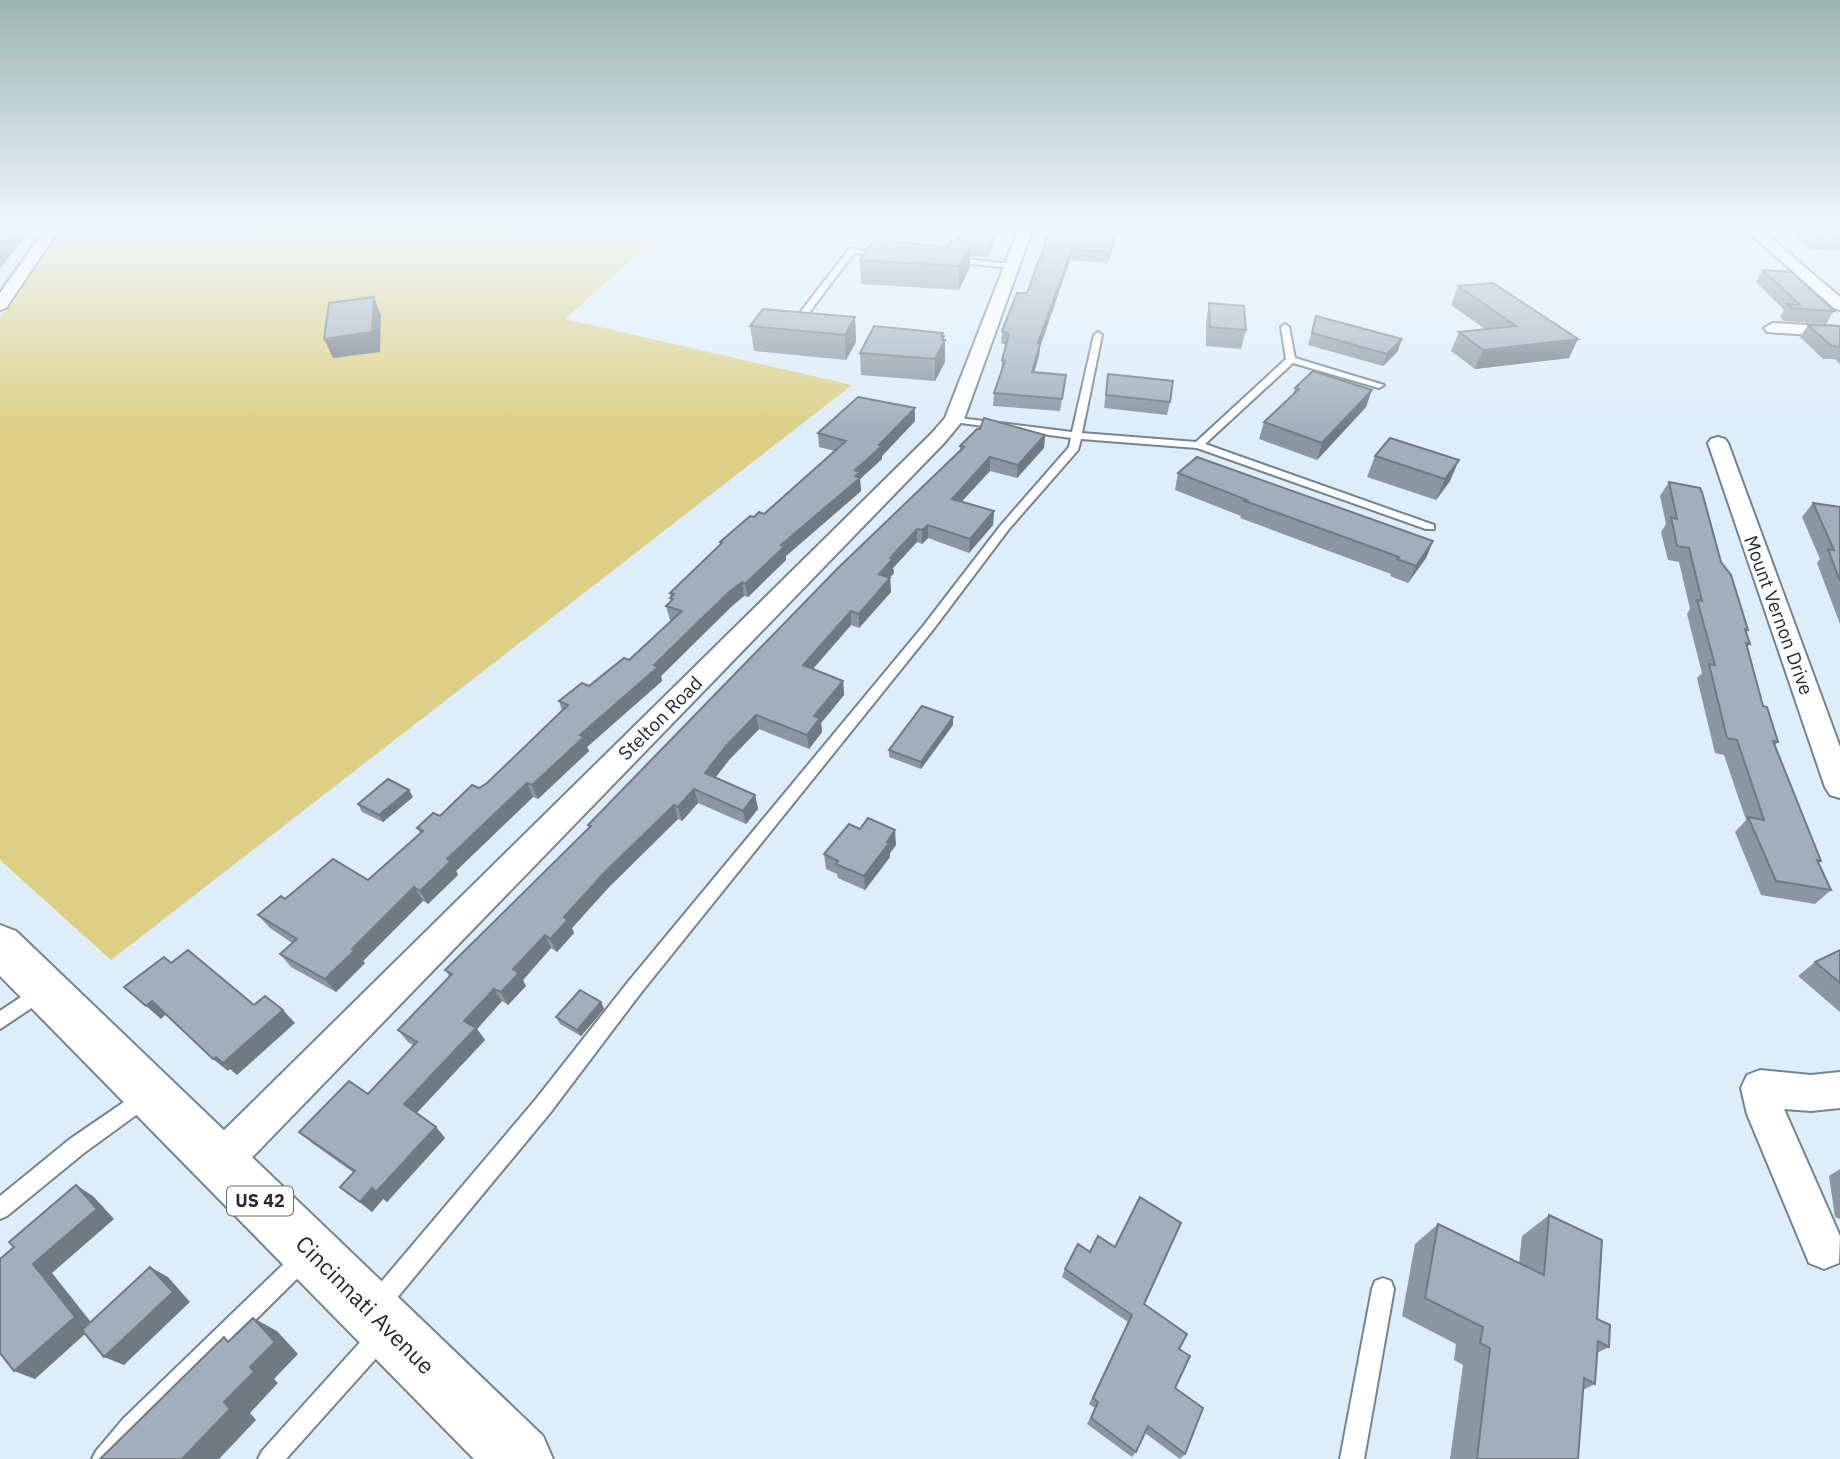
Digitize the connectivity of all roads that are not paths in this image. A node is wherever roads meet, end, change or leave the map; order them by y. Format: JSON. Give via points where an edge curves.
{"nodes":[{"id":1,"x":817,"y":296,"type":"edge"},
{"id":2,"x":1000,"y":296,"type":"edge"},
{"id":3,"x":802,"y":316,"type":"edge"},
{"id":4,"x":1285,"y":327,"type":"dead end"},
{"id":5,"x":1773,"y":328,"type":"dead end"},
{"id":6,"x":1840,"y":332,"type":"edge"},
{"id":7,"x":1098,"y":335,"type":"dead end"},
{"id":8,"x":1291,"y":360,"type":"junction"},
{"id":9,"x":1379,"y":385,"type":"dead end"},
{"id":10,"x":954,"y":419,"type":"junction"},
{"id":11,"x":1077,"y":436,"type":"junction"},
{"id":12,"x":1718,"y":443,"type":"dead end"},
{"id":13,"x":1198,"y":445,"type":"junction"},
{"id":14,"x":1430,"y":527,"type":"dead end"},
{"id":15,"x":1840,"y":787,"type":"edge"},
{"id":16,"x":0,"y":945,"type":"edge"},
{"id":17,"x":45,"y":989,"type":"junction"},
{"id":18,"x":0,"y":1021,"type":"edge"},
{"id":19,"x":1840,"y":1090,"type":"edge"},
{"id":20,"x":150,"y":1093,"type":"junction"},
{"id":21,"x":221,"y":1161,"type":"junction"},
{"id":22,"x":0,"y":1209,"type":"edge"},
{"id":23,"x":1824,"y":1248,"type":"dead end"},
{"id":24,"x":310,"y":1251,"type":"junction"},
{"id":25,"x":1383,"y":1289,"type":"dead end"},
{"id":26,"x":380,"y":1320,"type":"junction"},
{"id":27,"x":104,"y":1459,"type":"edge"},
{"id":28,"x":271,"y":1459,"type":"edge"},
{"id":29,"x":520,"y":1459,"type":"edge"},
{"id":30,"x":1352,"y":1459,"type":"edge"}],
"edges":[{"from":1,"to":3,"type":"lane"},
{"from":2,"to":10,"type":"street","name":"Stelton Road"},
{"from":4,"to":8,"type":"lane"},
{"from":5,"to":6,"type":"street"},
{"from":7,"to":11,"type":"lane"},
{"from":8,"to":9,"type":"lane"},
{"from":8,"to":13,"type":"lane"},
{"from":10,"to":11,"type":"lane"},
{"from":10,"to":21,"type":"street","name":"Stelton Road"},
{"from":11,"to":13,"type":"lane"},
{"from":11,"to":26,"type":"lane","via":[[1056,470],[634,988]]},
{"from":12,"to":15,"type":"street","name":"Mount Vernon Drive"},
{"from":13,"to":14,"type":"lane"},
{"from":16,"to":17,"type":"highway","name":"Cincinnati Avenue","number":"US 42"},
{"from":17,"to":18,"type":"lane"},
{"from":17,"to":20,"type":"highway","name":"Cincinnati Avenue","number":"US 42"},
{"from":19,"to":23,"type":"street","via":[[1811,1093],[1760,1088],[1766,1114]]},
{"from":20,"to":21,"type":"highway","name":"Cincinnati Avenue","number":"US 42"},
{"from":20,"to":22,"type":"lane"},
{"from":21,"to":24,"type":"highway","name":"Cincinnati Avenue","number":"US 42"},
{"from":24,"to":26,"type":"highway","name":"Cincinnati Avenue","number":"US 42"},
{"from":24,"to":27,"type":"lane"},
{"from":25,"to":30,"type":"lane"},
{"from":26,"to":28,"type":"lane"},
{"from":26,"to":29,"type":"highway","name":"Cincinnati Avenue","number":"US 42"}]}
